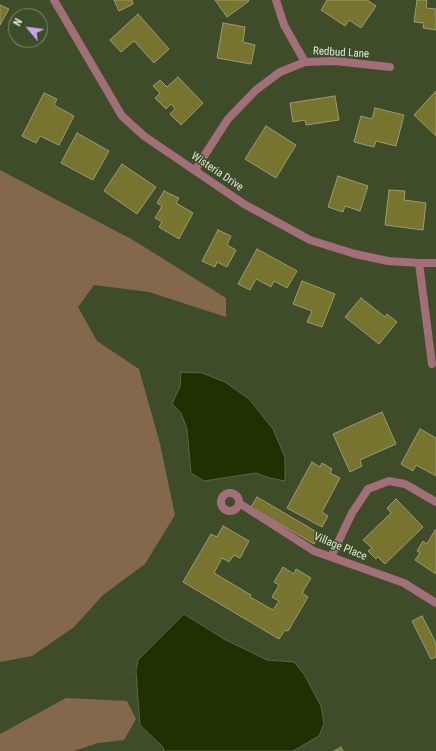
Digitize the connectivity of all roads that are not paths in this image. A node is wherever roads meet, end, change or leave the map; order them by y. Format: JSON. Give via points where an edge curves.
{"nodes":[{"id":1,"x":54,"y":0,"type":"edge"},
{"id":2,"x":276,"y":0,"type":"edge"},
{"id":3,"x":305,"y":62,"type":"junction"},
{"id":4,"x":390,"y":67,"type":"dead end"},
{"id":5,"x":195,"y":170,"type":"junction"},
{"id":6,"x":436,"y":263,"type":"edge"},
{"id":7,"x":419,"y":264,"type":"junction"},
{"id":8,"x":432,"y":364,"type":"dead end"},
{"id":9,"x":436,"y":502,"type":"edge"},
{"id":10,"x":239,"y":503,"type":"dead end"},
{"id":11,"x":331,"y":557,"type":"junction"},
{"id":12,"x":436,"y":603,"type":"edge"}],
"edges":[{"from":1,"to":5,"type":"street","name":"Wisteria Drive","via":[[122,116],[144,136]]},
{"from":2,"to":3,"type":"street","via":[[284,25]]},
{"from":3,"to":4,"type":"street","name":"Redbud Lane","via":[[335,61]]},
{"from":3,"to":5,"type":"street","name":"Redbud Lane","via":[[280,72],[256,90],[228,119]]},
{"from":5,"to":7,"type":"street","name":"Wisteria Drive","via":[[244,204],[310,240],[381,260]]},
{"from":6,"to":7,"type":"street","name":"Wisteria Drive"},
{"from":7,"to":8,"type":"street"},
{"from":9,"to":11,"type":"street","via":[[405,484],[389,482],[368,489],[352,513]]},
{"from":10,"to":11,"type":"street","name":"Village Place","via":[[314,551]]},
{"from":11,"to":12,"type":"street","name":"Village Place","via":[[404,583]]}]}
